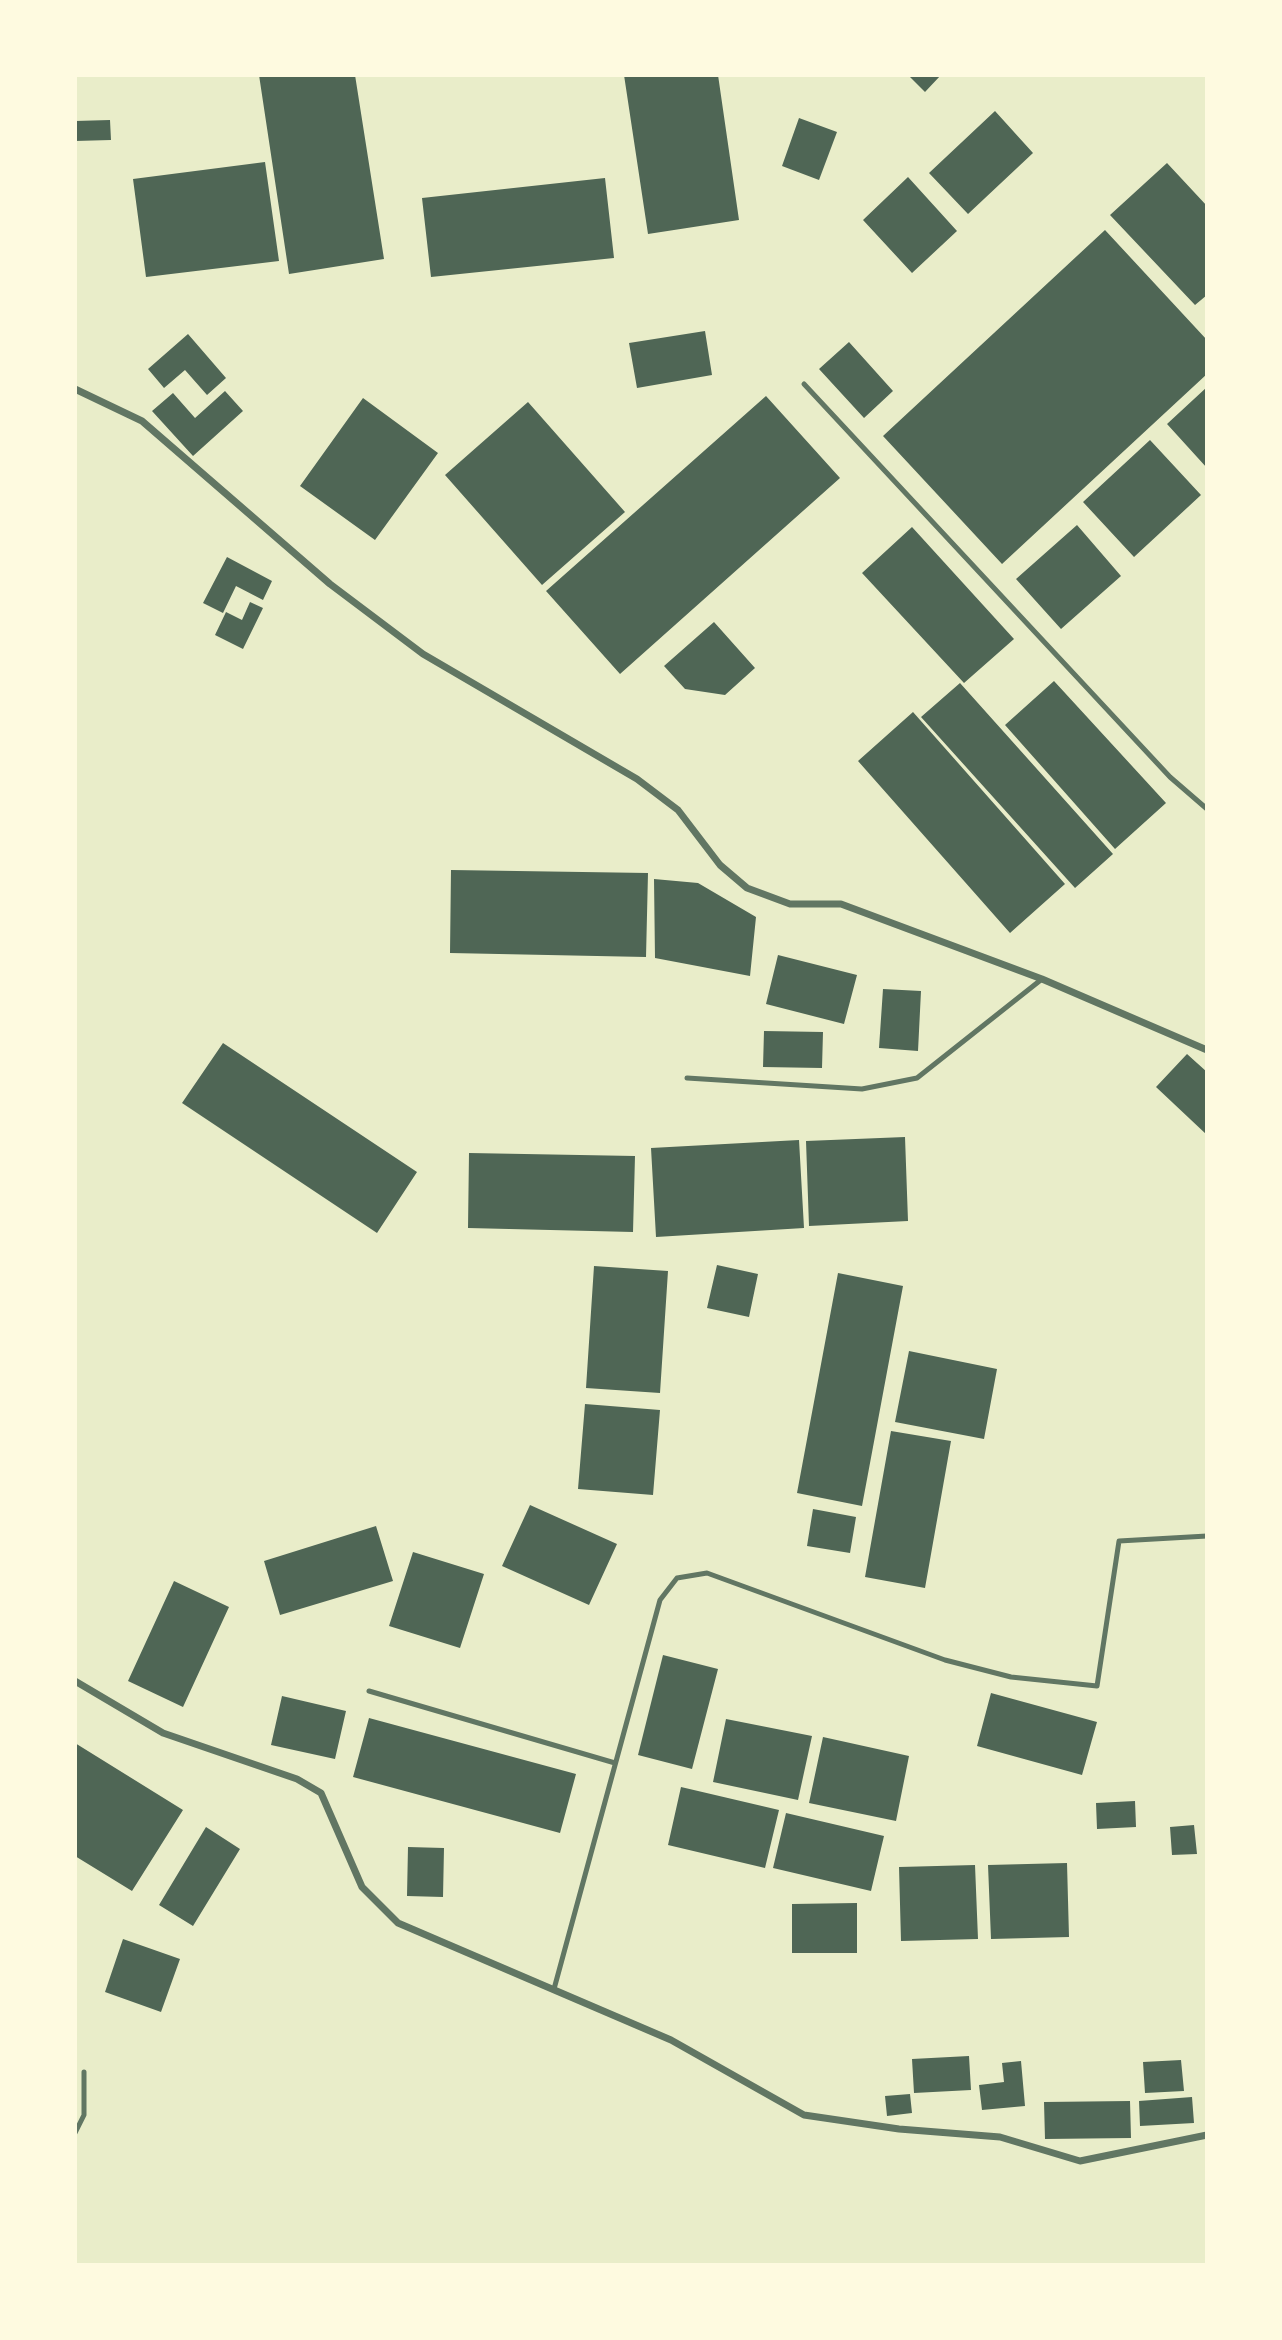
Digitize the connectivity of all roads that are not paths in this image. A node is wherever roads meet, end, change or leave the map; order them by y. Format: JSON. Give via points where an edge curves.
{"nodes":[{"id":1,"x":804,"y":384,"type":"dead end"},
{"id":2,"x":75,"y":389,"type":"edge"},
{"id":3,"x":1207,"y":809,"type":"edge"},
{"id":4,"x":1042,"y":979,"type":"junction"},
{"id":5,"x":1207,"y":1050,"type":"edge"},
{"id":6,"x":687,"y":1078,"type":"dead end"},
{"id":7,"x":1207,"y":1536,"type":"edge"},
{"id":8,"x":75,"y":1681,"type":"edge"},
{"id":9,"x":369,"y":1691,"type":"dead end"},
{"id":10,"x":615,"y":1763,"type":"junction"},
{"id":11,"x":554,"y":1989,"type":"junction"},
{"id":12,"x":84,"y":2072,"type":"dead end"},
{"id":13,"x":75,"y":2133,"type":"edge"},
{"id":14,"x":1207,"y":2135,"type":"edge"}],
"edges":[{"from":1,"to":3,"type":"lane","via":[[1170,777]]},
{"from":2,"to":4,"type":"street","via":[[142,421],[330,584],[423,654],[637,779],[678,810],[720,865],[747,888],[790,904],[841,904]]},
{"from":4,"to":5,"type":"street"},
{"from":4,"to":6,"type":"lane","via":[[918,1078],[862,1089]]},
{"from":7,"to":10,"type":"lane","via":[[1119,1541],[1097,1686],[1011,1676],[946,1660],[706,1573],[677,1578],[660,1600]]},
{"from":8,"to":11,"type":"street","via":[[163,1733],[297,1779],[321,1793],[362,1886],[398,1923]]},
{"from":9,"to":10,"type":"lane"},
{"from":10,"to":11,"type":"lane"},
{"from":11,"to":14,"type":"street","via":[[671,2040],[804,2115],[1000,2137],[1080,2161]]},
{"from":12,"to":13,"type":"lane","via":[[84,2115]]}]}
